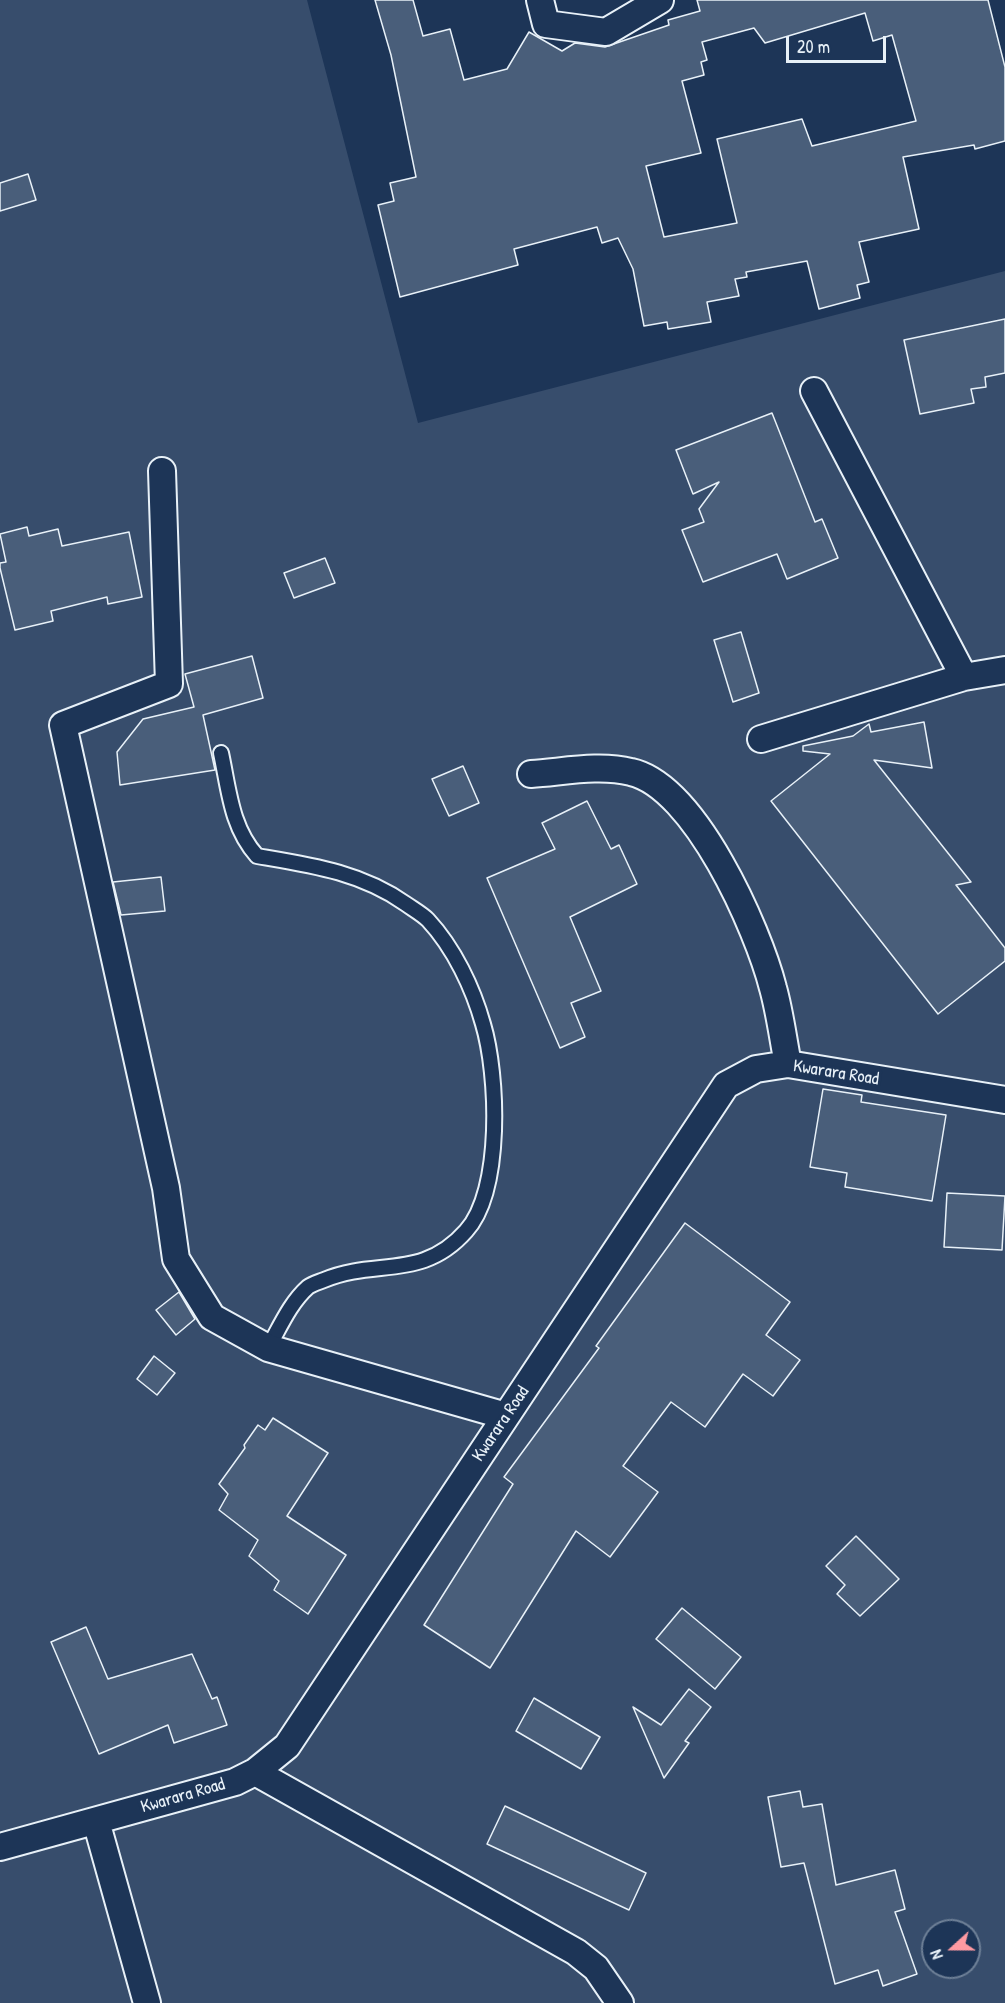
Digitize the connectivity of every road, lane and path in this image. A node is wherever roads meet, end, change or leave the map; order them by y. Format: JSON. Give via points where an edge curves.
{"nodes":[{"id":1,"x":540,"y":0,"type":"edge"},
{"id":2,"x":660,"y":0,"type":"edge"},
{"id":3,"x":814,"y":392,"type":"dead end"},
{"id":4,"x":162,"y":471,"type":"dead end"},
{"id":5,"x":1005,"y":670,"type":"edge"},
{"id":6,"x":964,"y":677,"type":"junction"},
{"id":7,"x":761,"y":739,"type":"dead end"},
{"id":8,"x":221,"y":753,"type":"dead end"},
{"id":9,"x":531,"y":774,"type":"dead end"},
{"id":10,"x":788,"y":1064,"type":"junction"},
{"id":11,"x":1005,"y":1100,"type":"edge"},
{"id":12,"x":268,"y":1348,"type":"junction"},
{"id":13,"x":506,"y":1416,"type":"junction"},
{"id":14,"x":255,"y":1772,"type":"junction"},
{"id":15,"x":96,"y":1821,"type":"junction"},
{"id":16,"x":0,"y":1847,"type":"edge"},
{"id":17,"x":147,"y":2003,"type":"edge"},
{"id":18,"x":620,"y":2003,"type":"edge"}],
"edges":[{"from":1,"to":2,"type":"street","via":[[546,24],[606,32]]},
{"from":3,"to":6,"type":"street"},
{"from":4,"to":12,"type":"street","via":[[169,684],[63,725],[166,1188],[176,1259],[212,1317]]},
{"from":5,"to":6,"type":"street"},
{"from":6,"to":7,"type":"street"},
{"from":8,"to":12,"type":"lane","via":[[235,823],[256,856],[329,868],[384,889],[428,919],[461,967],[484,1025],[494,1092],[494,1145],[487,1189],[468,1230],[440,1254],[411,1266],[340,1273],[309,1286],[291,1306]]},
{"from":9,"to":10,"type":"street","via":[[588,769],[632,772],[662,786],[689,816],[717,857],[753,930],[773,987]]},
{"from":10,"to":11,"type":"street","name":"Kwarara Road"},
{"from":10,"to":13,"type":"street","name":"Kwarara Road","via":[[756,1069],[726,1085]]},
{"from":12,"to":13,"type":"street"},
{"from":13,"to":14,"type":"street","name":"Kwarara Road","via":[[287,1746]]},
{"from":14,"to":15,"type":"street","name":"Kwarara Road","via":[[235,1782]]},
{"from":14,"to":18,"type":"street","via":[[576,1952],[596,1968]]},
{"from":15,"to":16,"type":"street","name":"Kwarara Road"},
{"from":15,"to":17,"type":"street"}]}
